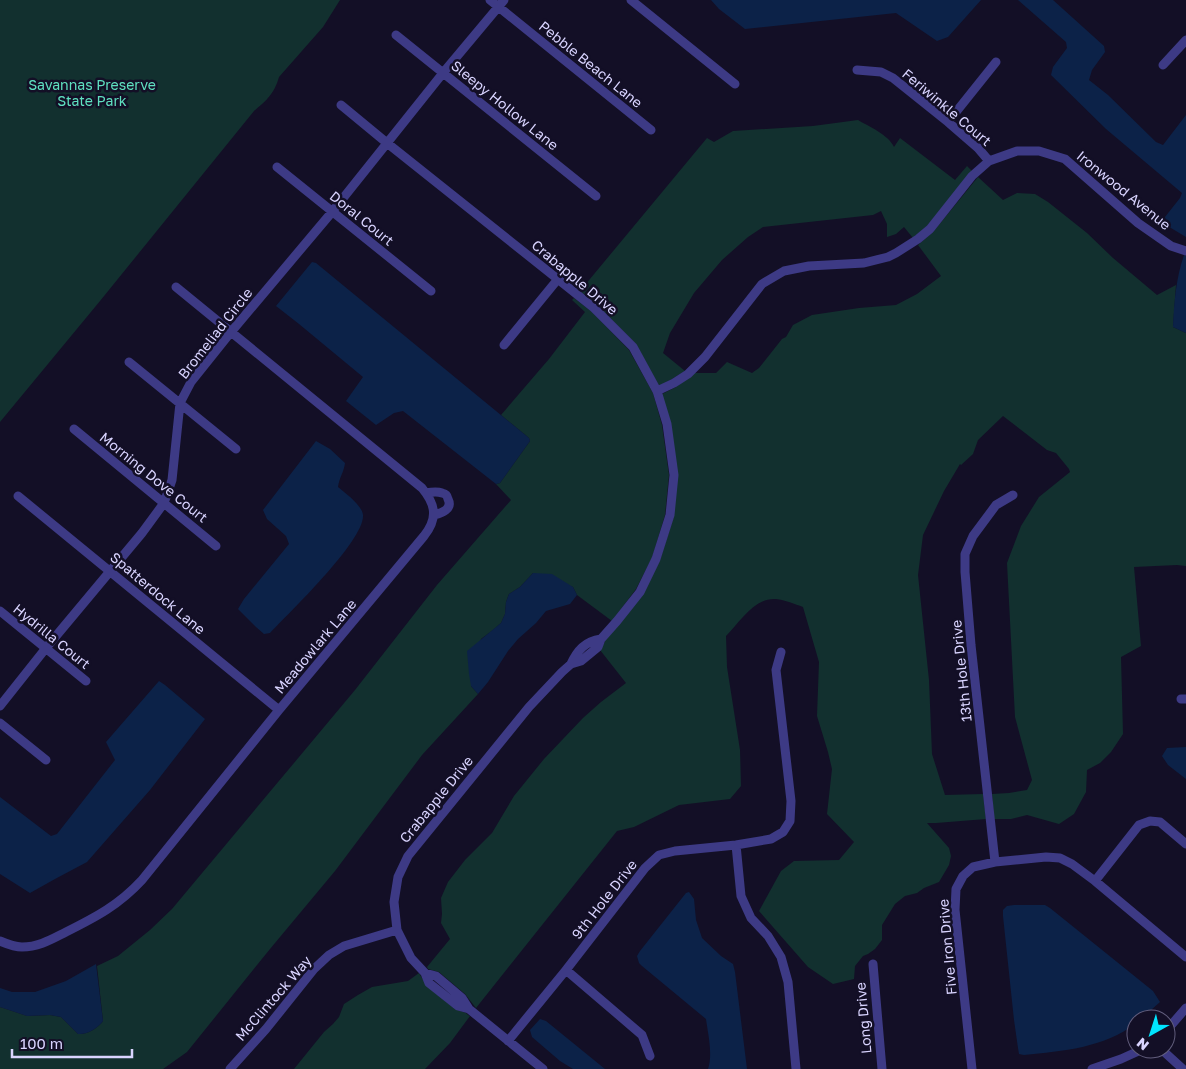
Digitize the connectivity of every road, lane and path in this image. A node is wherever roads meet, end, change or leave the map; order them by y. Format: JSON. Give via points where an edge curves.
{"nodes":[{"id":1,"x":490,"y":0,"type":"edge"},
{"id":2,"x":631,"y":0,"type":"edge"},
{"id":3,"x":501,"y":3,"type":"edge"},
{"id":4,"x":396,"y":35,"type":"dead end"},
{"id":5,"x":1186,"y":40,"type":"edge"},
{"id":6,"x":996,"y":62,"type":"dead end"},
{"id":7,"x":1163,"y":65,"type":"dead end"},
{"id":8,"x":857,"y":70,"type":"dead end"},
{"id":9,"x":443,"y":73,"type":"junction"},
{"id":10,"x":735,"y":84,"type":"dead end"},
{"id":11,"x":341,"y":104,"type":"dead end"},
{"id":12,"x":948,"y":122,"type":"junction"},
{"id":13,"x":651,"y":130,"type":"dead end"},
{"id":14,"x":388,"y":144,"type":"junction"},
{"id":15,"x":989,"y":161,"type":"junction"},
{"id":16,"x":277,"y":167,"type":"dead end"},
{"id":17,"x":596,"y":196,"type":"dead end"},
{"id":18,"x":332,"y":212,"type":"junction"},
{"id":19,"x":1186,"y":251,"type":"edge"},
{"id":20,"x":558,"y":279,"type":"junction"},
{"id":21,"x":176,"y":287,"type":"dead end"},
{"id":22,"x":431,"y":291,"type":"dead end"},
{"id":23,"x":231,"y":332,"type":"junction"},
{"id":24,"x":504,"y":345,"type":"dead end"},
{"id":25,"x":129,"y":362,"type":"dead end"},
{"id":26,"x":657,"y":391,"type":"junction"},
{"id":27,"x":180,"y":403,"type":"junction"},
{"id":28,"x":74,"y":429,"type":"dead end"},
{"id":29,"x":236,"y":449,"type":"dead end"},
{"id":30,"x":426,"y":493,"type":"junction"},
{"id":31,"x":1013,"y":495,"type":"dead end"},
{"id":32,"x":18,"y":496,"type":"dead end"},
{"id":33,"x":164,"y":503,"type":"junction"},
{"id":34,"x":434,"y":515,"type":"junction"},
{"id":35,"x":216,"y":546,"type":"dead end"},
{"id":36,"x":110,"y":570,"type":"junction"},
{"id":37,"x":0,"y":611,"type":"edge"},
{"id":38,"x":46,"y":648,"type":"junction"},
{"id":39,"x":781,"y":652,"type":"dead end"},
{"id":40,"x":86,"y":681,"type":"dead end"},
{"id":41,"x":0,"y":706,"type":"edge"},
{"id":42,"x":279,"y":710,"type":"junction"},
{"id":43,"x":0,"y":723,"type":"edge"},
{"id":44,"x":46,"y":760,"type":"dead end"},
{"id":45,"x":1186,"y":844,"type":"edge"},
{"id":46,"x":736,"y":845,"type":"junction"},
{"id":47,"x":995,"y":862,"type":"junction"},
{"id":48,"x":1095,"y":881,"type":"junction"},
{"id":49,"x":397,"y":930,"type":"junction"},
{"id":50,"x":0,"y":941,"type":"edge"},
{"id":51,"x":1186,"y":957,"type":"edge"},
{"id":52,"x":873,"y":964,"type":"dead end"},
{"id":53,"x":566,"y":970,"type":"junction"},
{"id":54,"x":1186,"y":1008,"type":"edge"},
{"id":55,"x":1176,"y":1020,"type":"edge"},
{"id":56,"x":508,"y":1041,"type":"junction"},
{"id":57,"x":650,"y":1056,"type":"dead end"},
{"id":58,"x":1126,"y":1057,"type":"edge"},
{"id":59,"x":1172,"y":1059,"type":"edge"},
{"id":60,"x":230,"y":1069,"type":"edge"},
{"id":61,"x":543,"y":1069,"type":"edge"},
{"id":62,"x":796,"y":1069,"type":"edge"},
{"id":63,"x":882,"y":1069,"type":"edge"},
{"id":64,"x":972,"y":1069,"type":"edge"},
{"id":65,"x":1092,"y":1069,"type":"edge"},
{"id":66,"x":1183,"y":1069,"type":"edge"}],
"edges":[{"from":1,"to":3,"type":"street","name":"Pebble Beach Lane"},
{"from":2,"to":10,"type":"street"},
{"from":3,"to":9,"type":"street","name":"Bromeliad Circle"},
{"from":3,"to":13,"type":"street","name":"Pebble Beach Lane"},
{"from":4,"to":9,"type":"street","name":"Sleepy Hollow Lane"},
{"from":5,"to":7,"type":"street"},
{"from":6,"to":12,"type":"street"},
{"from":8,"to":12,"type":"street","name":"Feriwinkle Court","via":[[887,75]]},
{"from":9,"to":14,"type":"street","name":"Bromeliad Circle"},
{"from":9,"to":17,"type":"street","name":"Sleepy Hollow Lane"},
{"from":11,"to":14,"type":"street","name":"Crabapple Drive"},
{"from":12,"to":15,"type":"street","name":"Feriwinkle Court"},
{"from":14,"to":18,"type":"street","name":"Bromeliad Circle"},
{"from":14,"to":20,"type":"street","name":"Crabapple Drive"},
{"from":15,"to":19,"type":"street","name":"Ironwood Avenue","via":[[1016,151],[1040,151],[1065,160],[1138,223],[1171,246]]},
{"from":15,"to":26,"type":"street","name":"Ironwood Avenue","via":[[972,176],[930,229],[896,253],[864,262],[784,270],[762,284],[705,357],[688,374]]},
{"from":16,"to":18,"type":"street","name":"Doral Court"},
{"from":18,"to":22,"type":"street","name":"Doral Court"},
{"from":18,"to":23,"type":"street","name":"Bromeliad Circle"},
{"from":20,"to":24,"type":"street"},
{"from":20,"to":26,"type":"street","name":"Crabapple Drive","via":[[594,308],[633,348]]},
{"from":21,"to":23,"type":"street"},
{"from":23,"to":27,"type":"street","name":"Bromeliad Circle","via":[[191,382]]},
{"from":23,"to":30,"type":"street"},
{"from":25,"to":27,"type":"street"},
{"from":26,"to":49,"type":"street","name":"Crabapple Drive","via":[[674,474],[670,515],[656,559],[640,592],[598,647],[581,661],[571,664],[529,707],[408,856],[398,877],[394,902]]},
{"from":27,"to":29,"type":"street"},
{"from":27,"to":33,"type":"street","name":"Bromeliad Circle","via":[[172,480]]},
{"from":28,"to":33,"type":"street","name":"Morning Dove Court"},
{"from":30,"to":34,"type":"street"},
{"from":30,"to":34,"type":"street","name":"Meadowlark Lane","via":[[443,493],[449,500],[447,509]]},
{"from":31,"to":47,"type":"street","name":"13th Hole Drive","via":[[996,505],[973,536],[965,554],[971,645]]},
{"from":32,"to":36,"type":"street","name":"Spatterdock Lane"},
{"from":33,"to":35,"type":"street","name":"Morning Dove Court"},
{"from":33,"to":36,"type":"street","name":"Bromeliad Circle"},
{"from":34,"to":42,"type":"street","name":"Meadowlark Lane","via":[[429,531]]},
{"from":36,"to":38,"type":"street","name":"Bromeliad Circle"},
{"from":36,"to":42,"type":"street","name":"Spatterdock Lane"},
{"from":37,"to":38,"type":"street","name":"Hydrilla Court"},
{"from":38,"to":40,"type":"street","name":"Hydrilla Court"},
{"from":38,"to":41,"type":"street","name":"Bromeliad Circle"},
{"from":39,"to":46,"type":"street","name":"9th Hole Drive","via":[[776,670],[791,801],[790,821],[783,832],[771,839]]},
{"from":42,"to":50,"type":"street","name":"Meadowlark Lane","via":[[142,880],[121,900],[97,917],[42,944],[14,947]]},
{"from":43,"to":44,"type":"street"},
{"from":45,"to":48,"type":"street","via":[[1160,822],[1150,821],[1139,826]]},
{"from":46,"to":53,"type":"street","name":"9th Hole Drive","via":[[659,855],[644,868]]},
{"from":46,"to":62,"type":"street","via":[[741,896],[751,918],[781,957],[788,982]]},
{"from":47,"to":48,"type":"street","name":"Five Iron Drive","via":[[1060,858]]},
{"from":47,"to":64,"type":"street","name":"Five Iron Drive","via":[[973,867],[956,889],[955,910]]},
{"from":48,"to":51,"type":"street","name":"Five Iron Drive"},
{"from":49,"to":56,"type":"street","name":"Crabapple Drive","via":[[411,958],[462,998],[470,1009]]},
{"from":49,"to":60,"type":"street","name":"McClintock Way","via":[[344,946],[330,955],[314,969]]},
{"from":52,"to":63,"type":"street","name":"Long Drive"},
{"from":53,"to":56,"type":"street","name":"9th Hole Drive"},
{"from":53,"to":57,"type":"street","via":[[642,1035]]},
{"from":54,"to":55,"type":"street"},
{"from":56,"to":61,"type":"street","name":"Crabapple Drive"},
{"from":58,"to":65,"type":"street"},
{"from":59,"to":66,"type":"street"}]}
